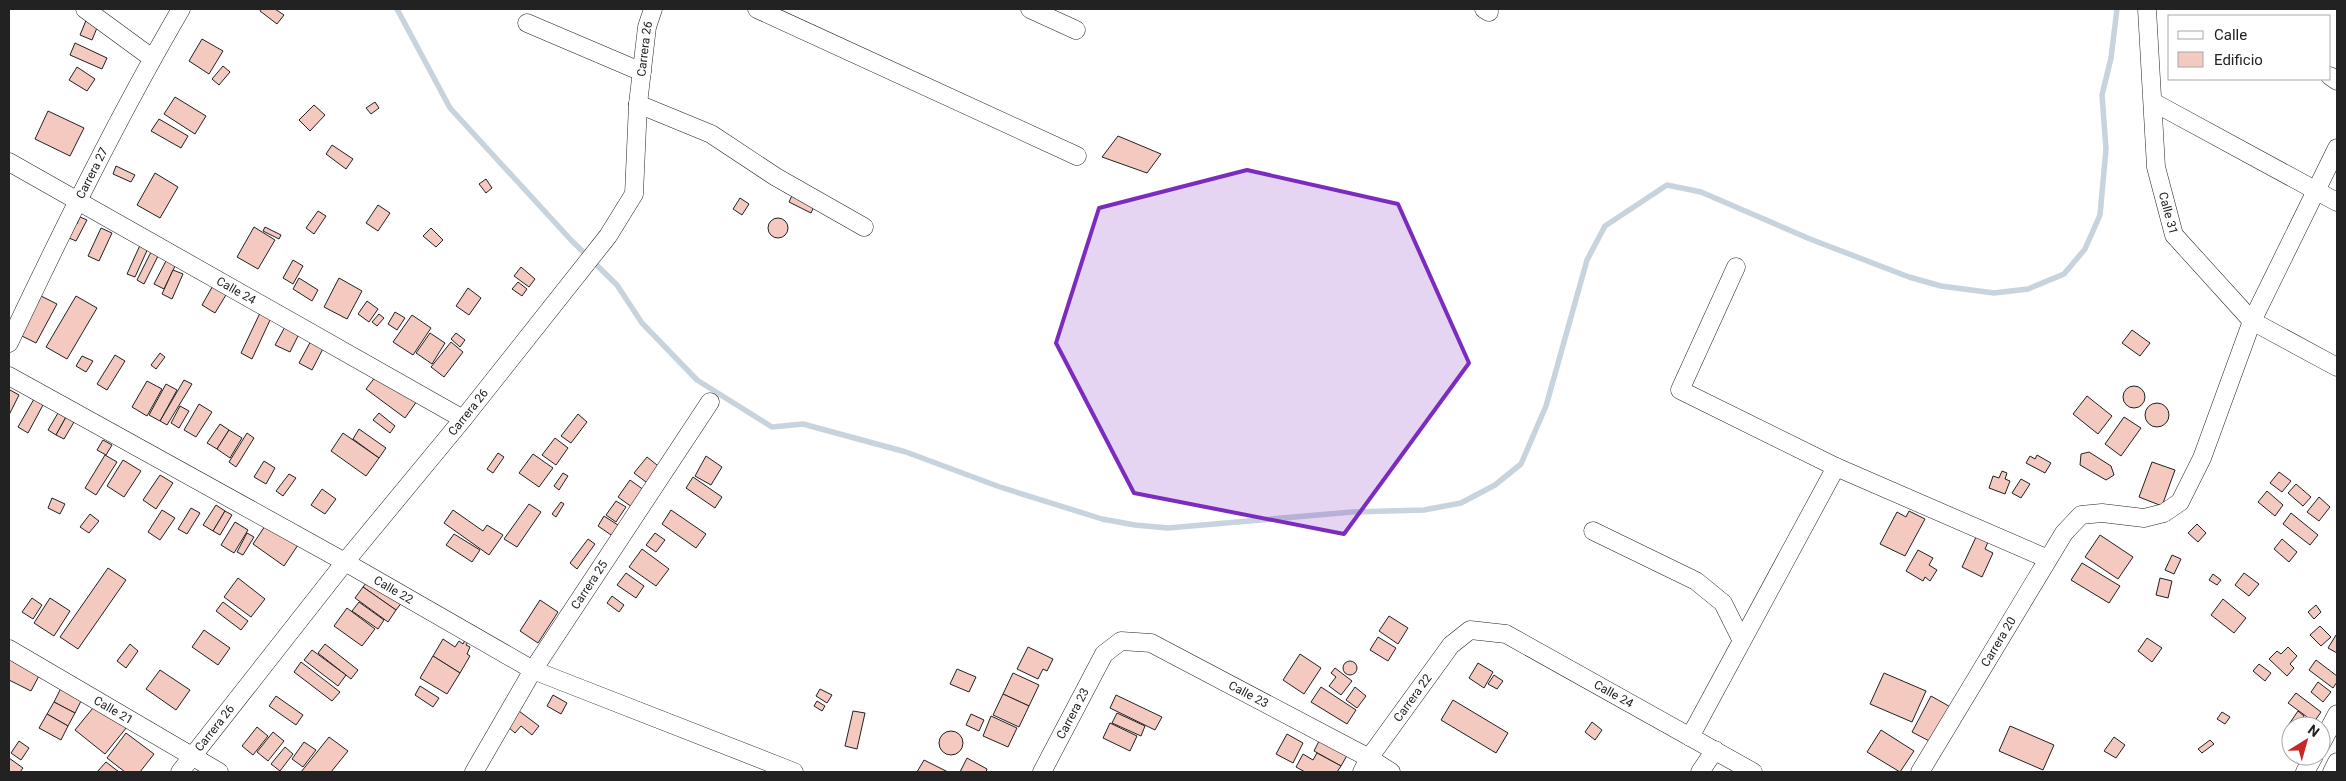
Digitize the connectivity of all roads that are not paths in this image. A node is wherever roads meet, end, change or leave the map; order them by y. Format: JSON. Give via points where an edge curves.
{"nodes":[{"id":1,"x":85,"y":9,"type":"edge"},
{"id":2,"x":181,"y":9,"type":"edge"},
{"id":3,"x":653,"y":9,"type":"edge"},
{"id":4,"x":757,"y":9,"type":"edge"},
{"id":5,"x":1030,"y":9,"type":"edge"},
{"id":6,"x":2147,"y":9,"type":"edge"},
{"id":7,"x":527,"y":22,"type":"dead end"},
{"id":8,"x":1076,"y":30,"type":"dead end"},
{"id":9,"x":152,"y":58,"type":"junction"},
{"id":10,"x":642,"y":72,"type":"junction"},
{"id":11,"x":2153,"y":102,"type":"junction"},
{"id":12,"x":638,"y":104,"type":"junction"},
{"id":13,"x":2337,"y":148,"type":"edge"},
{"id":14,"x":1077,"y":156,"type":"dead end"},
{"id":15,"x":9,"y":162,"type":"edge"},
{"id":16,"x":2317,"y":189,"type":"junction"},
{"id":17,"x":76,"y":201,"type":"junction"},
{"id":18,"x":2337,"y":202,"type":"edge"},
{"id":19,"x":864,"y":227,"type":"dead end"},
{"id":20,"x":1736,"y":267,"type":"dead end"},
{"id":21,"x":2252,"y":321,"type":"junction"},
{"id":22,"x":9,"y":343,"type":"edge"},
{"id":23,"x":2337,"y":367,"type":"edge"},
{"id":24,"x":9,"y":376,"type":"edge"},
{"id":25,"x":710,"y":402,"type":"dead end"},
{"id":26,"x":463,"y":419,"type":"junction"},
{"id":27,"x":1836,"y":467,"type":"junction"},
{"id":28,"x":1593,"y":531,"type":"dead end"},
{"id":29,"x":2048,"y":559,"type":"junction"},
{"id":30,"x":345,"y":562,"type":"junction"},
{"id":31,"x":1470,"y":630,"type":"joint"},
{"id":32,"x":1741,"y":639,"type":"junction"},
{"id":33,"x":9,"y":649,"type":"edge"},
{"id":34,"x":1104,"y":654,"type":"joint"},
{"id":35,"x":533,"y":670,"type":"junction"},
{"id":36,"x":2337,"y":714,"type":"edge"},
{"id":37,"x":2331,"y":725,"type":"edge"},
{"id":38,"x":1690,"y":737,"type":"junction"},
{"id":39,"x":1715,"y":750,"type":"junction"},
{"id":40,"x":193,"y":755,"type":"junction"},
{"id":41,"x":2337,"y":762,"type":"edge"},
{"id":42,"x":1366,"y":765,"type":"edge"},
{"id":43,"x":180,"y":772,"type":"edge"},
{"id":44,"x":219,"y":772,"type":"edge"},
{"id":45,"x":474,"y":772,"type":"edge"},
{"id":46,"x":794,"y":772,"type":"edge"},
{"id":47,"x":1042,"y":772,"type":"edge"},
{"id":48,"x":1391,"y":772,"type":"edge"},
{"id":49,"x":1700,"y":772,"type":"edge"},
{"id":50,"x":1753,"y":772,"type":"edge"},
{"id":51,"x":1920,"y":772,"type":"edge"},
{"id":52,"x":2332,"y":772,"type":"edge"}],
"edges":[{"from":1,"to":9,"type":"street"},
{"from":2,"to":9,"type":"street","name":"Carrera 27"},
{"from":3,"to":10,"type":"street","name":"Carrera 26","via":[[647,27]]},
{"from":4,"to":14,"type":"street"},
{"from":5,"to":8,"type":"street"},
{"from":6,"to":11,"type":"street","name":"Calle 31"},
{"from":7,"to":10,"type":"street"},
{"from":9,"to":17,"type":"street","name":"Carrera 27"},
{"from":10,"to":12,"type":"street","name":"Carrera 26"},
{"from":11,"to":16,"type":"street"},
{"from":11,"to":21,"type":"street","name":"Calle 31","via":[[2156,167],[2174,235]]},
{"from":12,"to":19,"type":"street","via":[[711,134],[776,178]]},
{"from":12,"to":26,"type":"street","name":"Carrera 26","via":[[634,194],[608,236]]},
{"from":13,"to":16,"type":"street"},
{"from":15,"to":17,"type":"street","name":"Calle 24"},
{"from":16,"to":18,"type":"street"},
{"from":16,"to":21,"type":"street"},
{"from":17,"to":22,"type":"street","name":"Carrera 27"},
{"from":17,"to":26,"type":"street","name":"Calle 24"},
{"from":20,"to":27,"type":"street","via":[[1680,390]]},
{"from":21,"to":23,"type":"street","name":"Calle 31"},
{"from":21,"to":29,"type":"street","name":"Carrera 20","via":[[2202,458],[2180,502],[2164,513],[2144,518],[2102,513],[2081,515],[2064,533]]},
{"from":24,"to":30,"type":"street","name":"Calle 22"},
{"from":25,"to":35,"type":"street","name":"Carrera 25"},
{"from":26,"to":30,"type":"street","name":"Carrera 26"},
{"from":27,"to":29,"type":"street"},
{"from":27,"to":32,"type":"street"},
{"from":28,"to":32,"type":"street","via":[[1696,582],[1723,603]]},
{"from":29,"to":51,"type":"street","name":"Carrera 20"},
{"from":30,"to":35,"type":"street","name":"Calle 22"},
{"from":30,"to":40,"type":"street","name":"Carrera 26"},
{"from":31,"to":38,"type":"street","name":"Calle 24","via":[[1506,634]]},
{"from":31,"to":42,"type":"street","name":"Carrera 22","via":[[1451,645]]},
{"from":32,"to":38,"type":"street"},
{"from":33,"to":40,"type":"street","name":"Calle 21"},
{"from":34,"to":42,"type":"street","name":"Calle 23","via":[[1122,641],[1152,643]]},
{"from":34,"to":47,"type":"street","name":"Carrera 23"},
{"from":35,"to":45,"type":"street","name":"Carrera 25"},
{"from":35,"to":46,"type":"street","name":"Calle 22"},
{"from":36,"to":37,"type":"street"},
{"from":38,"to":39,"type":"street","name":"Calle 24"},
{"from":39,"to":49,"type":"street"},
{"from":39,"to":50,"type":"street","name":"Calle 24"},
{"from":40,"to":43,"type":"street","name":"Carrera 26"},
{"from":40,"to":44,"type":"street","name":"Calle 21"},
{"from":41,"to":52,"type":"street"},
{"from":42,"to":48,"type":"street","name":"Calle 23"}]}
